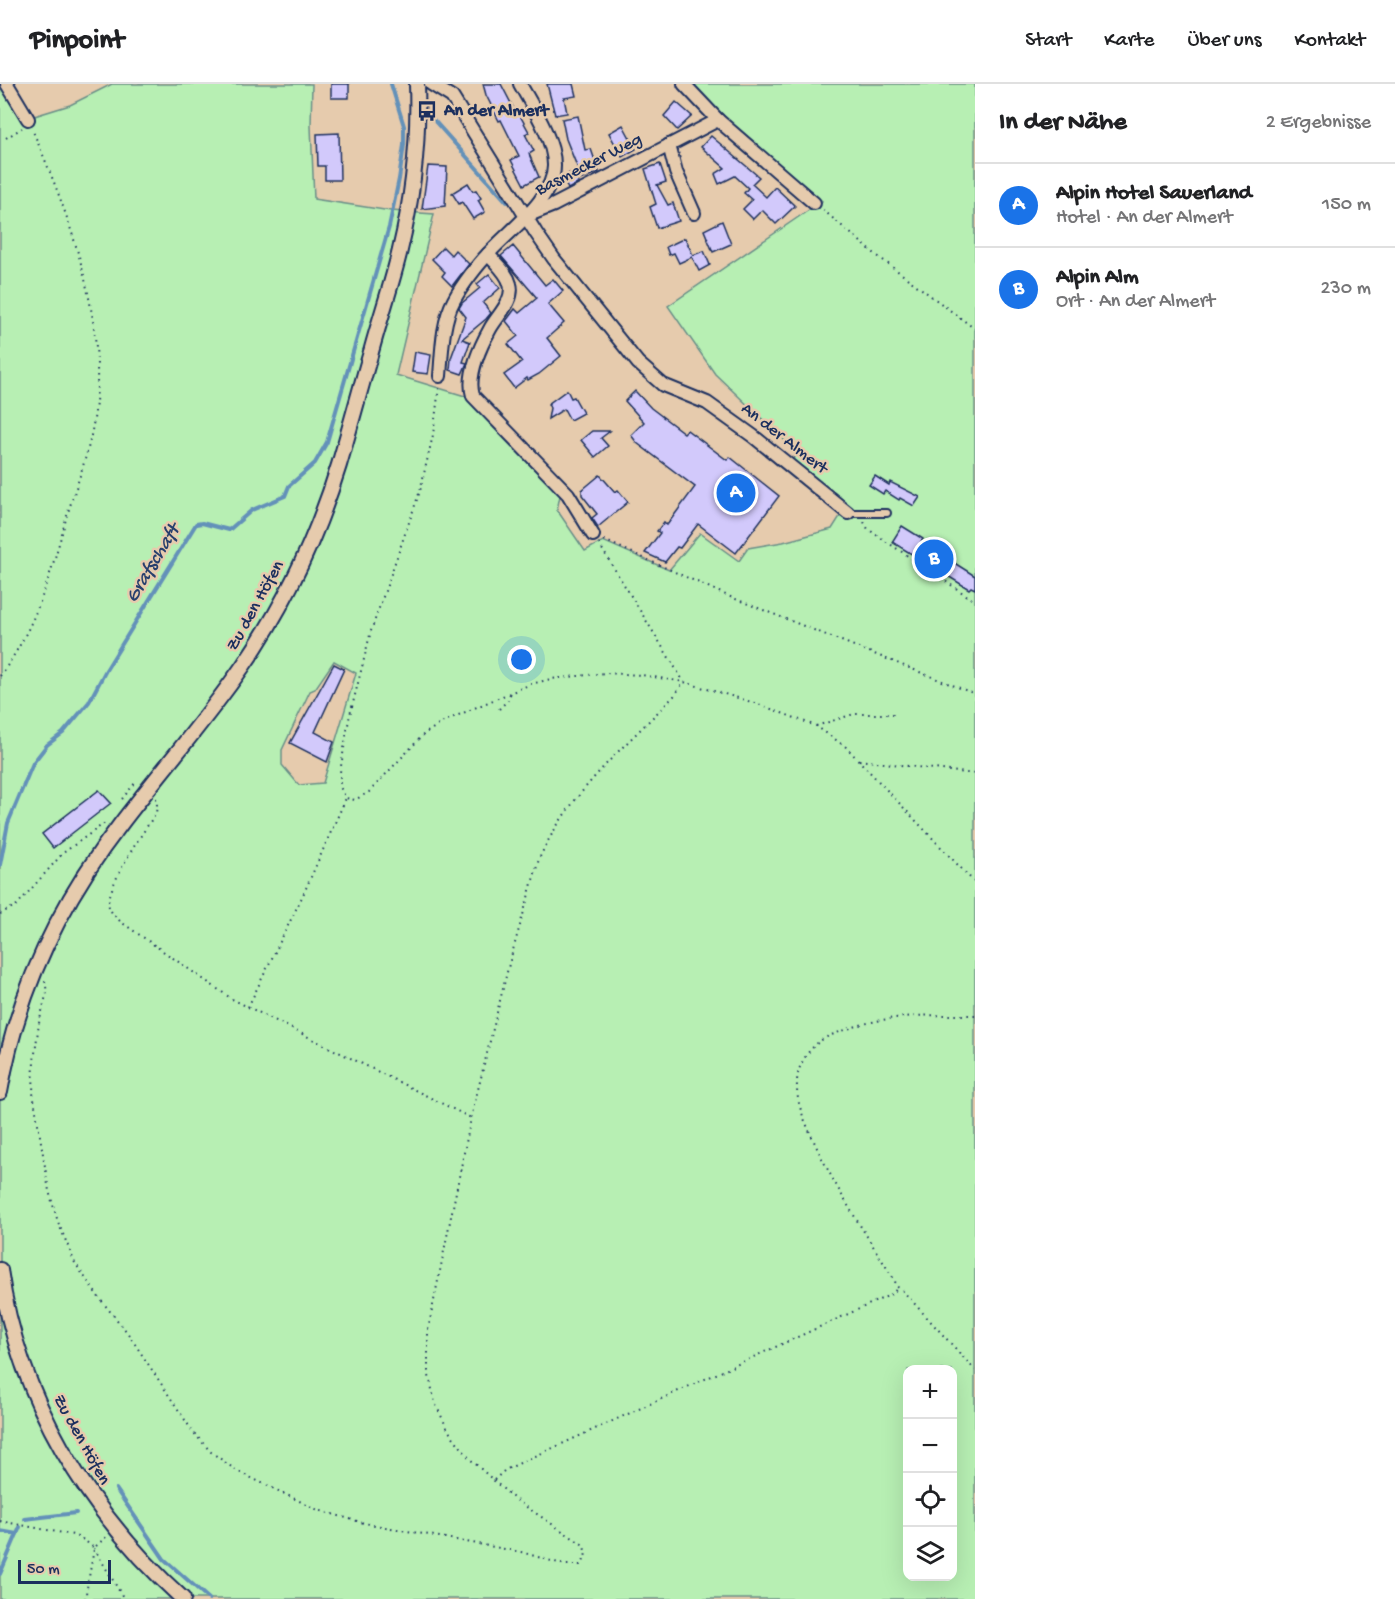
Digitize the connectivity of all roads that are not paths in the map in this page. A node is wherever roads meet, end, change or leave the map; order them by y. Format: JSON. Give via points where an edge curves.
{"nodes":[{"id":1,"x":7,"y":84,"type":"edge"},
{"id":2,"x":417,"y":84,"type":"edge"},
{"id":3,"x":431,"y":84,"type":"edge"},
{"id":4,"x":520,"y":84,"type":"edge"},
{"id":5,"x":684,"y":84,"type":"edge"},
{"id":6,"x":27,"y":119,"type":"dead end"},
{"id":7,"x":718,"y":120,"type":"junction"},
{"id":8,"x":669,"y":145,"type":"junction"},
{"id":9,"x":814,"y":203,"type":"road end"},
{"id":10,"x":694,"y":213,"type":"dead end"},
{"id":11,"x":525,"y":217,"type":"junction"},
{"id":12,"x":488,"y":254,"type":"junction"},
{"id":13,"x":440,"y":376,"type":"road end"},
{"id":14,"x":887,"y":513,"type":"dead end"},
{"id":15,"x":854,"y":514,"type":"joint"},
{"id":16,"x":593,"y":535,"type":"road end"},
{"id":17,"x":0,"y":1092,"type":"edge"},
{"id":18,"x":0,"y":1270,"type":"edge"},
{"id":19,"x":183,"y":1599,"type":"edge"}],
"edges":[{"from":1,"to":6,"type":"street"},
{"from":2,"to":17,"type":"street","name":"Zu den Höfen","via":[[414,169],[400,251],[319,520],[269,626],[210,712],[143,784],[70,898],[51,933],[13,1028]]},
{"from":3,"to":11,"type":"street","name":"An der Almert","via":[[444,90],[458,106]]},
{"from":4,"to":11,"type":"street","via":[[545,135],[554,164],[546,194]]},
{"from":5,"to":7,"type":"street"},
{"from":7,"to":8,"type":"street","name":"Basmecker Weg"},
{"from":7,"to":9,"type":"street"},
{"from":8,"to":10,"type":"street","name":"Basmecker Weg"},
{"from":8,"to":11,"type":"street","name":"Basmecker Weg"},
{"from":11,"to":12,"type":"street"},
{"from":11,"to":15,"type":"street","name":"An der Almert","via":[[616,337],[656,379],[721,413]]},
{"from":12,"to":13,"type":"street","via":[[450,310]]},
{"from":12,"to":16,"type":"street","via":[[508,279],[511,290],[478,358],[473,375],[474,396],[568,494]]},
{"from":14,"to":15,"type":"lane"},
{"from":18,"to":19,"type":"street","name":"Zu den Höfen","via":[[18,1349],[42,1411],[62,1449],[115,1529]]}]}
